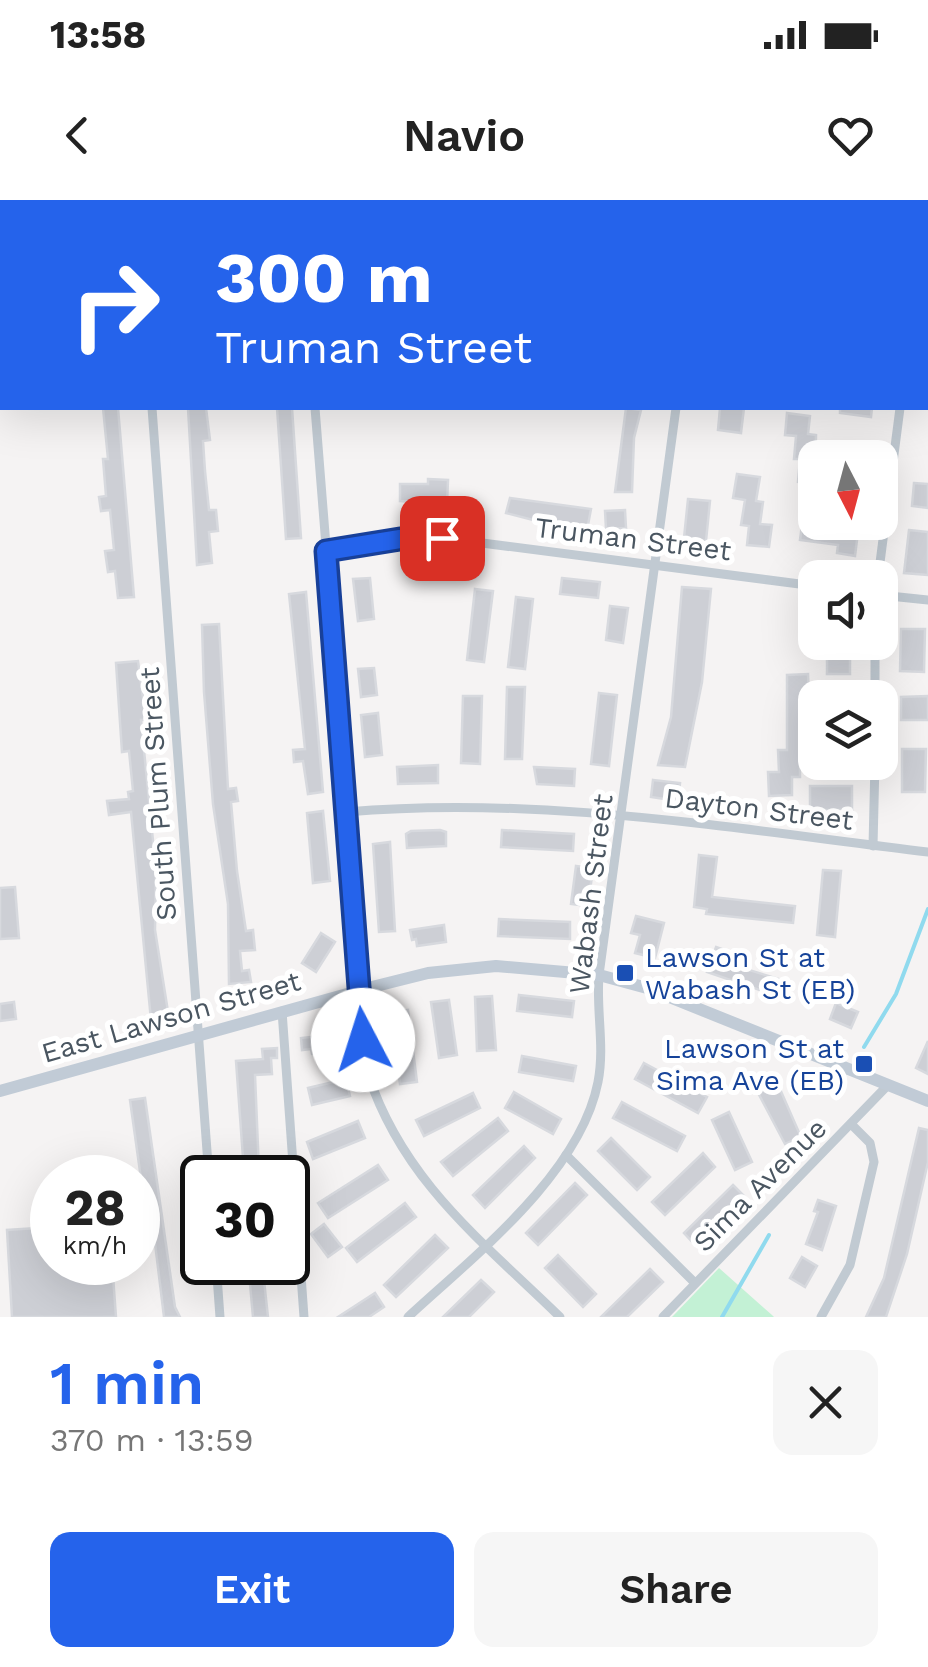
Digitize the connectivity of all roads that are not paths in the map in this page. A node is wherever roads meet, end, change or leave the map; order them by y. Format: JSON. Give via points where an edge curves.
{"nodes":[{"id":1,"x":152,"y":410,"type":"edge"},
{"id":2,"x":316,"y":410,"type":"edge"},
{"id":3,"x":676,"y":410,"type":"edge"},
{"id":4,"x":900,"y":410,"type":"edge"},
{"id":5,"x":326,"y":551,"type":"junction"},
{"id":6,"x":880,"y":560,"type":"edge"},
{"id":7,"x":655,"y":565,"type":"junction"},
{"id":8,"x":798,"y":584,"type":"edge"},
{"id":9,"x":898,"y":596,"type":"edge"},
{"id":10,"x":928,"y":600,"type":"edge"},
{"id":11,"x":875,"y":780,"type":"edge"},
{"id":12,"x":346,"y":812,"type":"junction"},
{"id":13,"x":624,"y":816,"type":"junction"},
{"id":14,"x":873,"y":846,"type":"junction"},
{"id":15,"x":928,"y":852,"type":"edge"},
{"id":16,"x":599,"y":975,"type":"junction"},
{"id":17,"x":359,"y":990,"type":"junction"},
{"id":18,"x":282,"y":1011,"type":"junction"},
{"id":19,"x":199,"y":1034,"type":"junction"},
{"id":20,"x":888,"y":1085,"type":"junction"},
{"id":21,"x":0,"y":1091,"type":"edge"},
{"id":22,"x":928,"y":1101,"type":"edge"},
{"id":23,"x":851,"y":1124,"type":"junction"},
{"id":24,"x":208,"y":1155,"type":"edge"},
{"id":25,"x":566,"y":1156,"type":"junction"},
{"id":26,"x":485,"y":1244,"type":"junction"},
{"id":27,"x":696,"y":1282,"type":"junction"},
{"id":28,"x":218,"y":1285,"type":"edge"},
{"id":29,"x":220,"y":1317,"type":"edge"},
{"id":30,"x":304,"y":1317,"type":"edge"},
{"id":31,"x":408,"y":1317,"type":"edge"},
{"id":32,"x":560,"y":1317,"type":"edge"},
{"id":33,"x":663,"y":1317,"type":"edge"},
{"id":34,"x":821,"y":1317,"type":"edge"}],
"edges":[{"from":1,"to":19,"type":"street","name":"South Plum Street"},
{"from":2,"to":5,"type":"street"},
{"from":3,"to":7,"type":"street","name":"Wabash Street"},
{"from":4,"to":6,"type":"street"},
{"from":5,"to":7,"type":"street","name":"Truman Street","via":[[442,538]]},
{"from":5,"to":12,"type":"street"},
{"from":7,"to":8,"type":"street","name":"Truman Street"},
{"from":7,"to":13,"type":"street","name":"Wabash Street"},
{"from":9,"to":10,"type":"street"},
{"from":11,"to":14,"type":"street"},
{"from":12,"to":13,"type":"street","name":"Dayton Street","via":[[471,805]]},
{"from":12,"to":17,"type":"street"},
{"from":13,"to":14,"type":"street","name":"Dayton Street"},
{"from":13,"to":16,"type":"street","name":"Wabash Street"},
{"from":14,"to":15,"type":"street","name":"Dayton Street"},
{"from":16,"to":17,"type":"street","name":"East Lawson Street","via":[[464,967]]},
{"from":16,"to":20,"type":"street","name":"East Lawson Street"},
{"from":16,"to":25,"type":"street","name":"Wabash Street","via":[[598,1084]]},
{"from":17,"to":18,"type":"street","name":"East Lawson Street"},
{"from":17,"to":26,"type":"street","via":[[365,1063],[387,1128],[434,1195]]},
{"from":18,"to":19,"type":"street","name":"East Lawson Street"},
{"from":18,"to":30,"type":"street"},
{"from":19,"to":21,"type":"street","name":"East Lawson Street"},
{"from":19,"to":24,"type":"street","name":"South Plum Street"},
{"from":20,"to":22,"type":"street","name":"East Lawson Street"},
{"from":20,"to":23,"type":"street","name":"Sima Avenue"},
{"from":23,"to":27,"type":"street","name":"Sima Avenue"},
{"from":23,"to":34,"type":"street","via":[[873,1149],[874,1162],[850,1265]]},
{"from":25,"to":26,"type":"street","name":"Wabash Street"},
{"from":25,"to":27,"type":"street"},
{"from":26,"to":31,"type":"street","name":"Wabash Street"},
{"from":26,"to":32,"type":"street"},
{"from":27,"to":33,"type":"street","name":"Sima Avenue"},
{"from":28,"to":29,"type":"street"}]}
